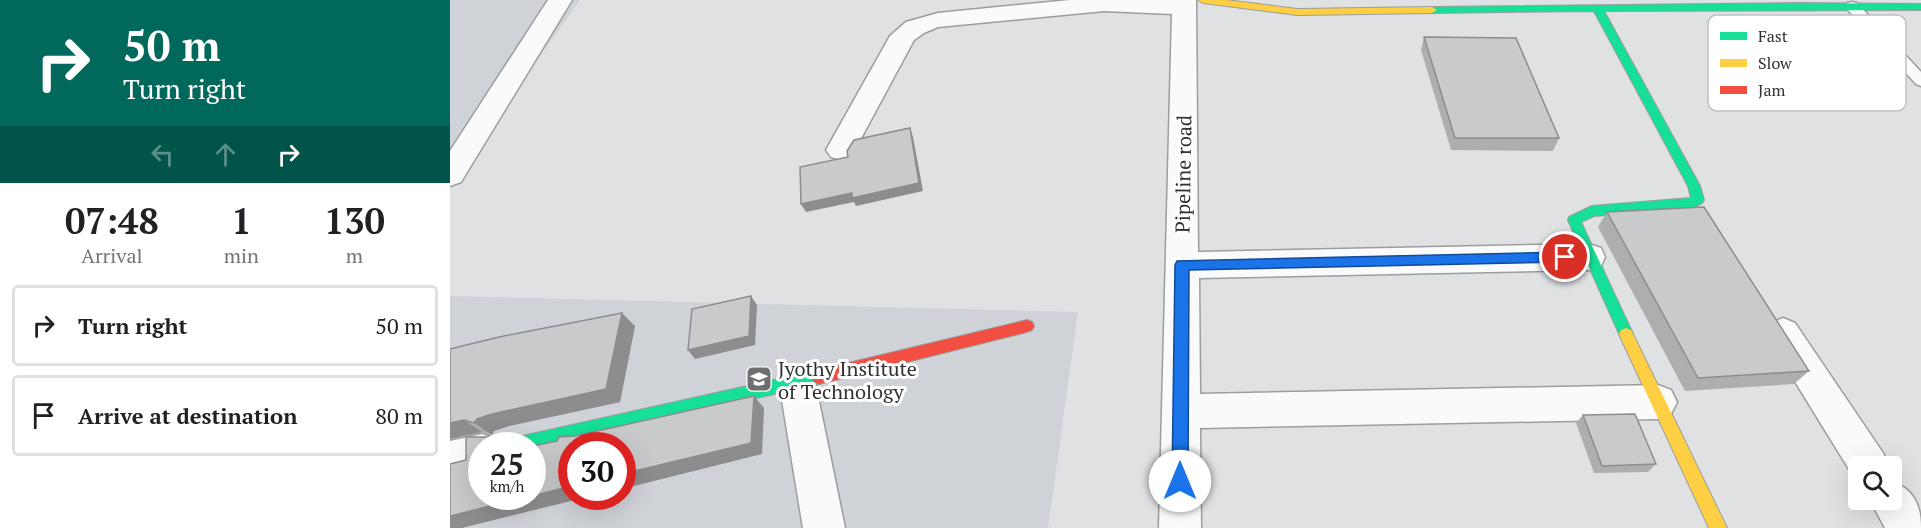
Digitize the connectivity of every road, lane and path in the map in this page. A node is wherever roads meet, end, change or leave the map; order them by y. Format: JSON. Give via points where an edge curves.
{"nodes":[{"id":1,"x":560,"y":0,"type":"edge"},
{"id":2,"x":1191,"y":2,"type":"edge"},
{"id":3,"x":1738,"y":3,"type":"edge"},
{"id":4,"x":1884,"y":3,"type":"edge"},
{"id":5,"x":1442,"y":5,"type":"edge"},
{"id":6,"x":1581,"y":5,"type":"edge"},
{"id":7,"x":1325,"y":6,"type":"edge"},
{"id":8,"x":1852,"y":6,"type":"junction"},
{"id":9,"x":1921,"y":7,"type":"edge"},
{"id":10,"x":1860,"y":15,"type":"edge"},
{"id":11,"x":1906,"y":65,"type":"edge"},
{"id":12,"x":1921,"y":81,"type":"edge"},
{"id":13,"x":841,"y":150,"type":"dead end"},
{"id":14,"x":450,"y":176,"type":"edge"},
{"id":15,"x":1698,"y":200,"type":"junction"},
{"id":16,"x":1717,"y":230,"type":"edge"},
{"id":17,"x":1589,"y":256,"type":"junction"},
{"id":18,"x":1182,"y":265,"type":"junction"},
{"id":19,"x":1768,"y":309,"type":"edge"},
{"id":20,"x":1027,"y":327,"type":"dead end"},
{"id":21,"x":797,"y":382,"type":"junction"},
{"id":22,"x":1658,"y":402,"type":"junction"},
{"id":23,"x":1180,"y":411,"type":"junction"},
{"id":24,"x":546,"y":438,"type":"edge"},
{"id":25,"x":468,"y":455,"type":"edge"},
{"id":26,"x":1863,"y":456,"type":"edge"},
{"id":27,"x":450,"y":459,"type":"edge"},
{"id":28,"x":1897,"y":510,"type":"edge"},
{"id":29,"x":824,"y":528,"type":"edge"},
{"id":30,"x":1179,"y":528,"type":"edge"},
{"id":31,"x":1718,"y":528,"type":"edge"},
{"id":32,"x":1909,"y":528,"type":"edge"}],
"edges":[{"from":1,"to":14,"type":"street"},
{"from":2,"to":7,"type":"street","via":[[1297,12]]},
{"from":2,"to":13,"type":"street","via":[[1104,4],[938,20],[909,29]]},
{"from":2,"to":18,"type":"street","name":"Pipeline road"},
{"from":3,"to":6,"type":"street"},
{"from":3,"to":8,"type":"street"},
{"from":4,"to":8,"type":"street"},
{"from":4,"to":9,"type":"street"},
{"from":5,"to":6,"type":"street"},
{"from":5,"to":7,"type":"street"},
{"from":6,"to":15,"type":"street","via":[[1694,186]]},
{"from":8,"to":10,"type":"lane"},
{"from":11,"to":12,"type":"lane"},
{"from":15,"to":16,"type":"street"},
{"from":15,"to":17,"type":"street","via":[[1690,204],[1592,211],[1574,220]]},
{"from":17,"to":18,"type":"street"},
{"from":17,"to":22,"type":"street"},
{"from":18,"to":23,"type":"street","name":"Pipeline road"},
{"from":19,"to":26,"type":"street"},
{"from":20,"to":21,"type":"street"},
{"from":21,"to":24,"type":"street"},
{"from":21,"to":29,"type":"street"},
{"from":22,"to":23,"type":"street"},
{"from":22,"to":31,"type":"street"},
{"from":23,"to":30,"type":"street","name":"Pipeline road"},
{"from":25,"to":27,"type":"street"},
{"from":28,"to":32,"type":"street"}]}
